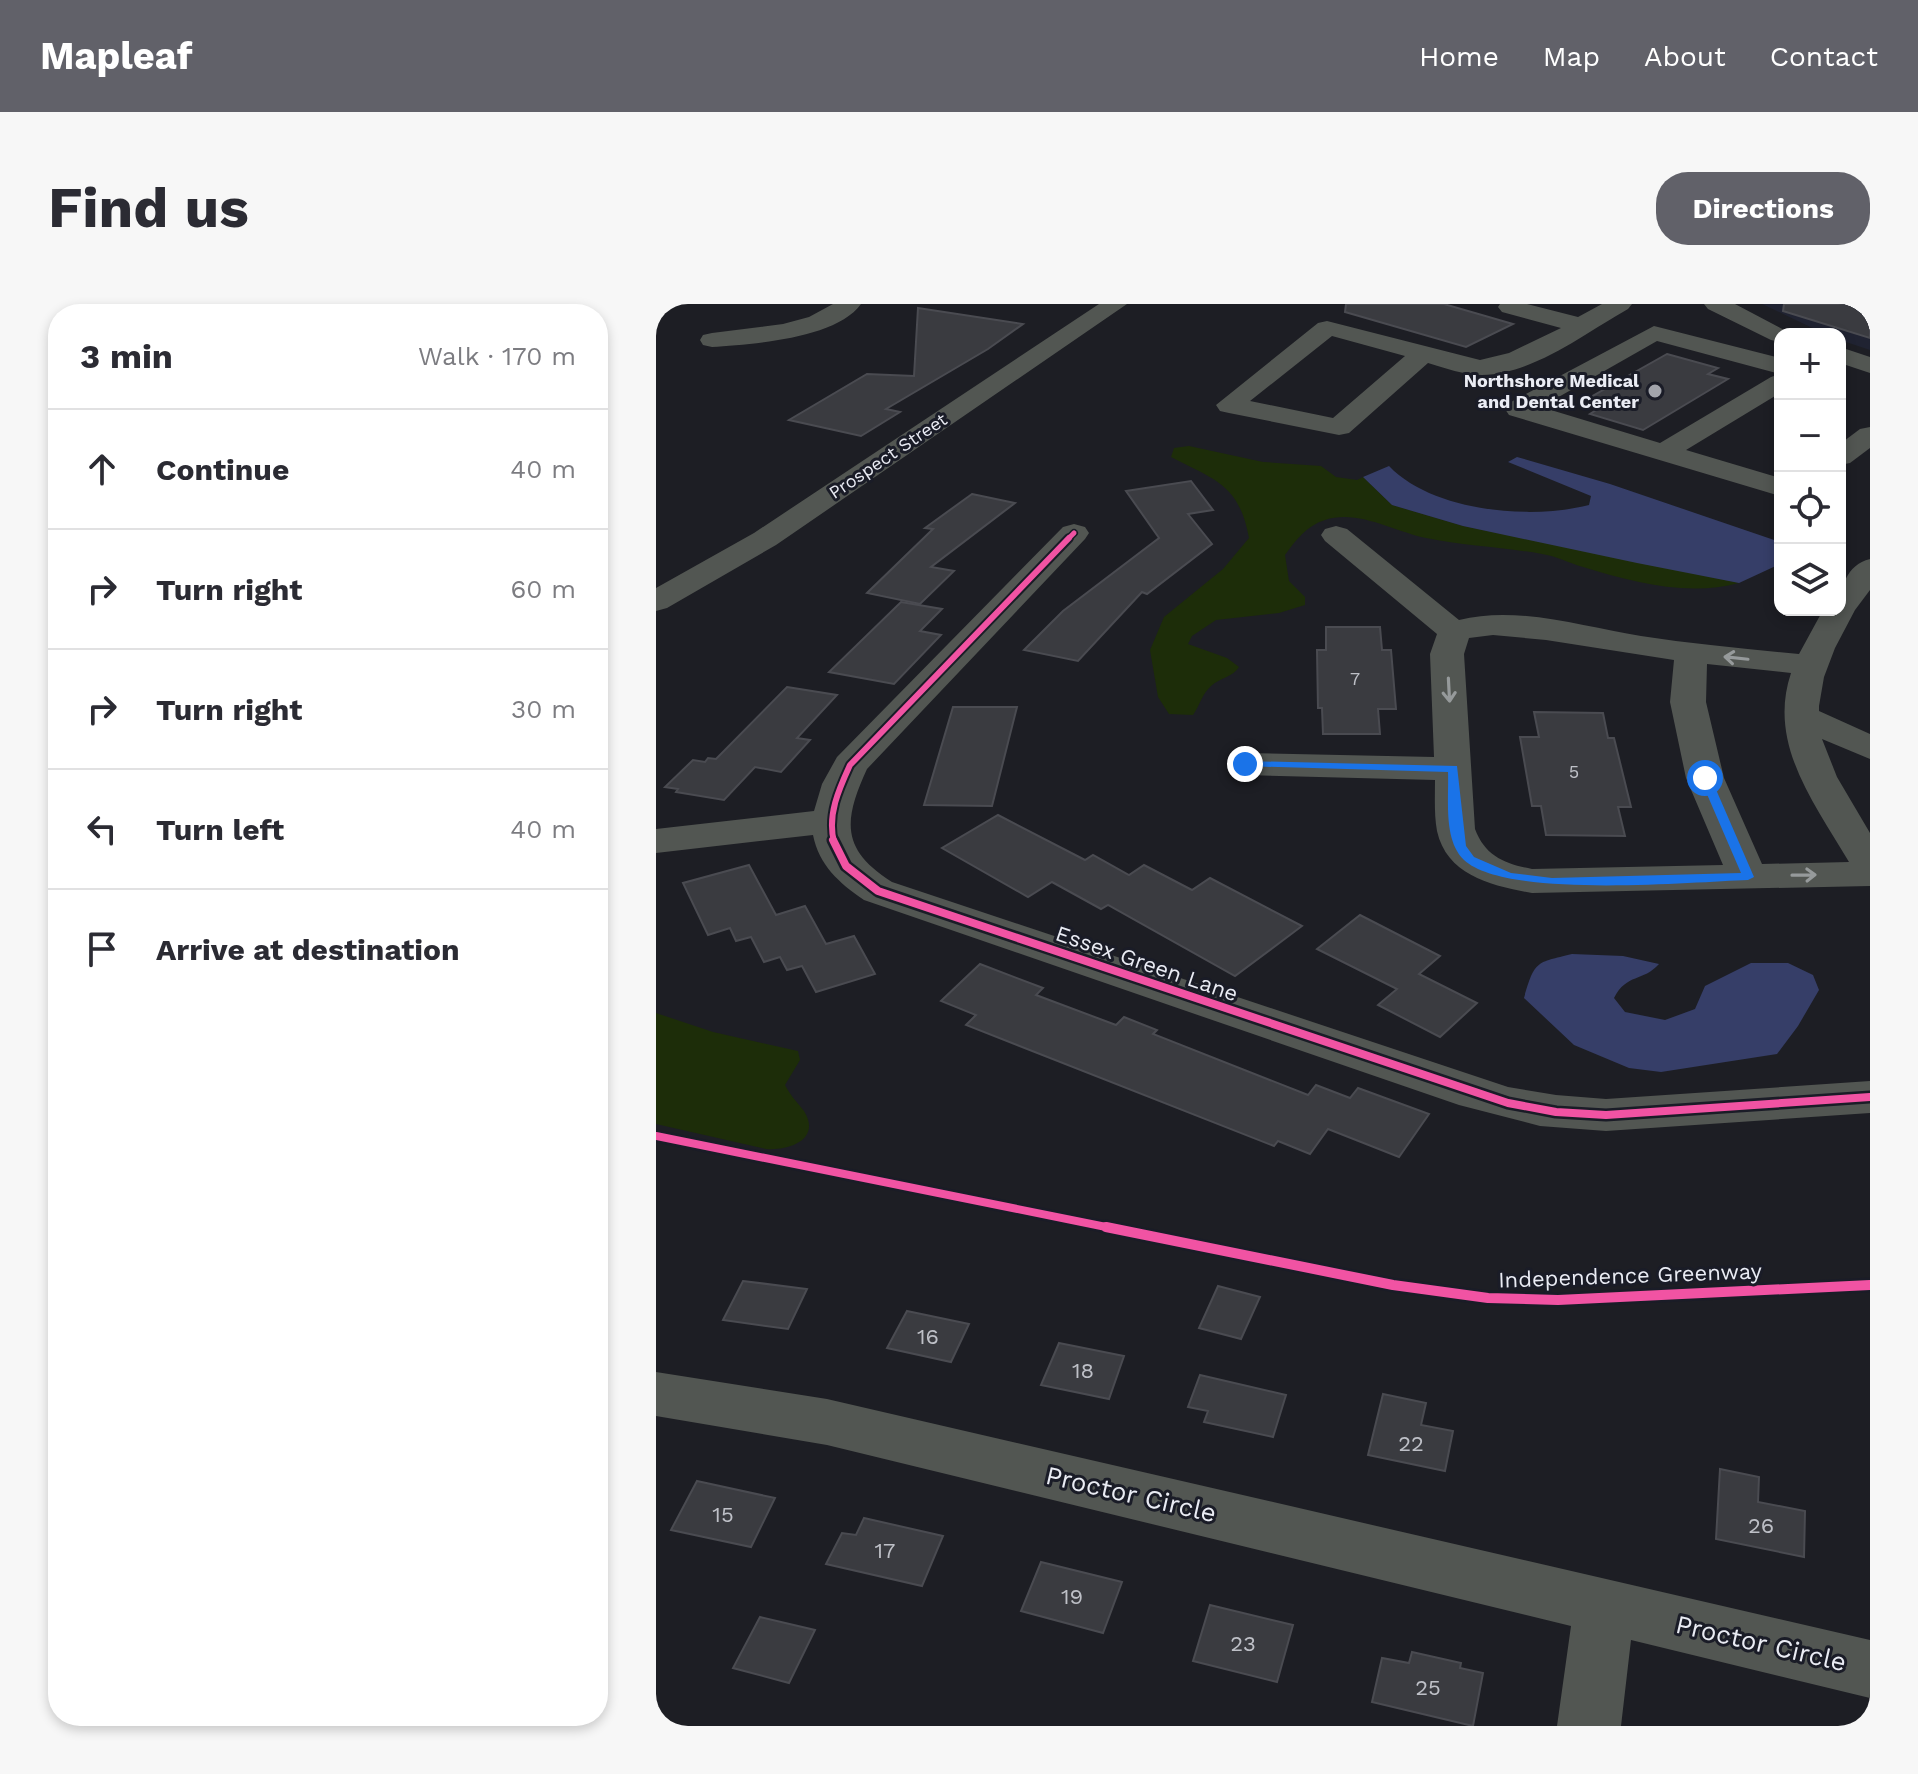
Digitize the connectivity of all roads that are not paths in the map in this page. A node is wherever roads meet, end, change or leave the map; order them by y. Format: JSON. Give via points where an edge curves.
{"nodes":[{"id":1,"x":849,"y":304,"type":"edge"},
{"id":2,"x":1115,"y":304,"type":"edge"},
{"id":3,"x":1515,"y":304,"type":"edge"},
{"id":4,"x":1616,"y":305,"type":"edge"},
{"id":5,"x":1725,"y":305,"type":"edge"},
{"id":6,"x":1579,"y":325,"type":"junction"},
{"id":7,"x":1774,"y":332,"type":"edge"},
{"id":8,"x":712,"y":340,"type":"dead end"},
{"id":9,"x":1424,"y":353,"type":"junction"},
{"id":10,"x":1846,"y":357,"type":"edge"},
{"id":11,"x":1774,"y":364,"type":"edge"},
{"id":12,"x":1870,"y":365,"type":"edge"},
{"id":13,"x":1846,"y":384,"type":"edge"},
{"id":14,"x":1774,"y":386,"type":"edge"},
{"id":15,"x":1870,"y":390,"type":"edge"},
{"id":16,"x":1870,"y":435,"type":"edge"},
{"id":17,"x":1664,"y":452,"type":"junction"},
{"id":18,"x":1846,"y":453,"type":"edge"},
{"id":19,"x":1774,"y":485,"type":"edge"},
{"id":20,"x":1074,"y":533,"type":"dead end"},
{"id":21,"x":1336,"y":535,"type":"dead end"},
{"id":22,"x":1855,"y":591,"type":"edge"},
{"id":23,"x":656,"y":601,"type":"edge"},
{"id":24,"x":1454,"y":632,"type":"junction"},
{"id":25,"x":1691,"y":653,"type":"junction"},
{"id":26,"x":1813,"y":665,"type":"junction"},
{"id":27,"x":1801,"y":716,"type":"junction"},
{"id":28,"x":1870,"y":748,"type":"edge"},
{"id":29,"x":1245,"y":764,"type":"dead end"},
{"id":30,"x":1453,"y":769,"type":"junction"},
{"id":31,"x":830,"y":821,"type":"junction"},
{"id":32,"x":656,"y":841,"type":"edge"},
{"id":33,"x":1870,"y":864,"type":"edge"},
{"id":34,"x":1870,"y":874,"type":"edge"},
{"id":35,"x":1748,"y":877,"type":"junction"},
{"id":36,"x":1870,"y":1097,"type":"edge"},
{"id":37,"x":656,"y":1394,"type":"edge"},
{"id":38,"x":1604,"y":1606,"type":"junction"},
{"id":39,"x":1870,"y":1669,"type":"edge"},
{"id":40,"x":1589,"y":1726,"type":"edge"}],
"edges":[{"from":1,"to":8,"type":"street","via":[[825,320],[788,332]]},
{"from":2,"to":23,"type":"street","name":"Prospect Street","via":[[765,539]]},
{"from":3,"to":6,"type":"street","via":[[1510,307]]},
{"from":4,"to":6,"type":"street"},
{"from":5,"to":7,"type":"street"},
{"from":6,"to":9,"type":"street","via":[[1499,365],[1466,366]]},
{"from":9,"to":9,"type":"street","via":[[1339,427],[1229,405],[1327,328]]},
{"from":10,"to":12,"type":"street"},
{"from":11,"to":17,"type":"street","via":[[1654,333],[1518,409]]},
{"from":13,"to":15,"type":"street"},
{"from":14,"to":17,"type":"street"},
{"from":16,"to":18,"type":"street"},
{"from":17,"to":19,"type":"street"},
{"from":20,"to":31,"type":"street","via":[[850,765]]},
{"from":21,"to":24,"type":"street"},
{"from":22,"to":26,"type":"street"},
{"from":24,"to":25,"type":"street","via":[[1464,627],[1516,627]]},
{"from":24,"to":30,"type":"street","one_way":true,"via":[[1447,654]]},
{"from":26,"to":25,"type":"street","one_way":true},
{"from":25,"to":35,"type":"street","via":[[1688,702],[1705,778]]},
{"from":26,"to":27,"type":"street"},
{"from":27,"to":28,"type":"street"},
{"from":27,"to":33,"type":"street","via":[[1812,760]]},
{"from":29,"to":30,"type":"street"},
{"from":30,"to":35,"type":"street","via":[[1460,846],[1470,859],[1508,877]]},
{"from":31,"to":32,"type":"street"},
{"from":31,"to":36,"type":"street","name":"Essex Green Lane","via":[[840,857],[855,878],[878,891],[1524,1108],[1606,1115]]},
{"from":35,"to":34,"type":"street","one_way":true},
{"from":37,"to":38,"type":"street","name":"Proctor Circle","via":[[827,1422]]},
{"from":38,"to":39,"type":"street","name":"Proctor Circle"},
{"from":38,"to":40,"type":"street"}]}
